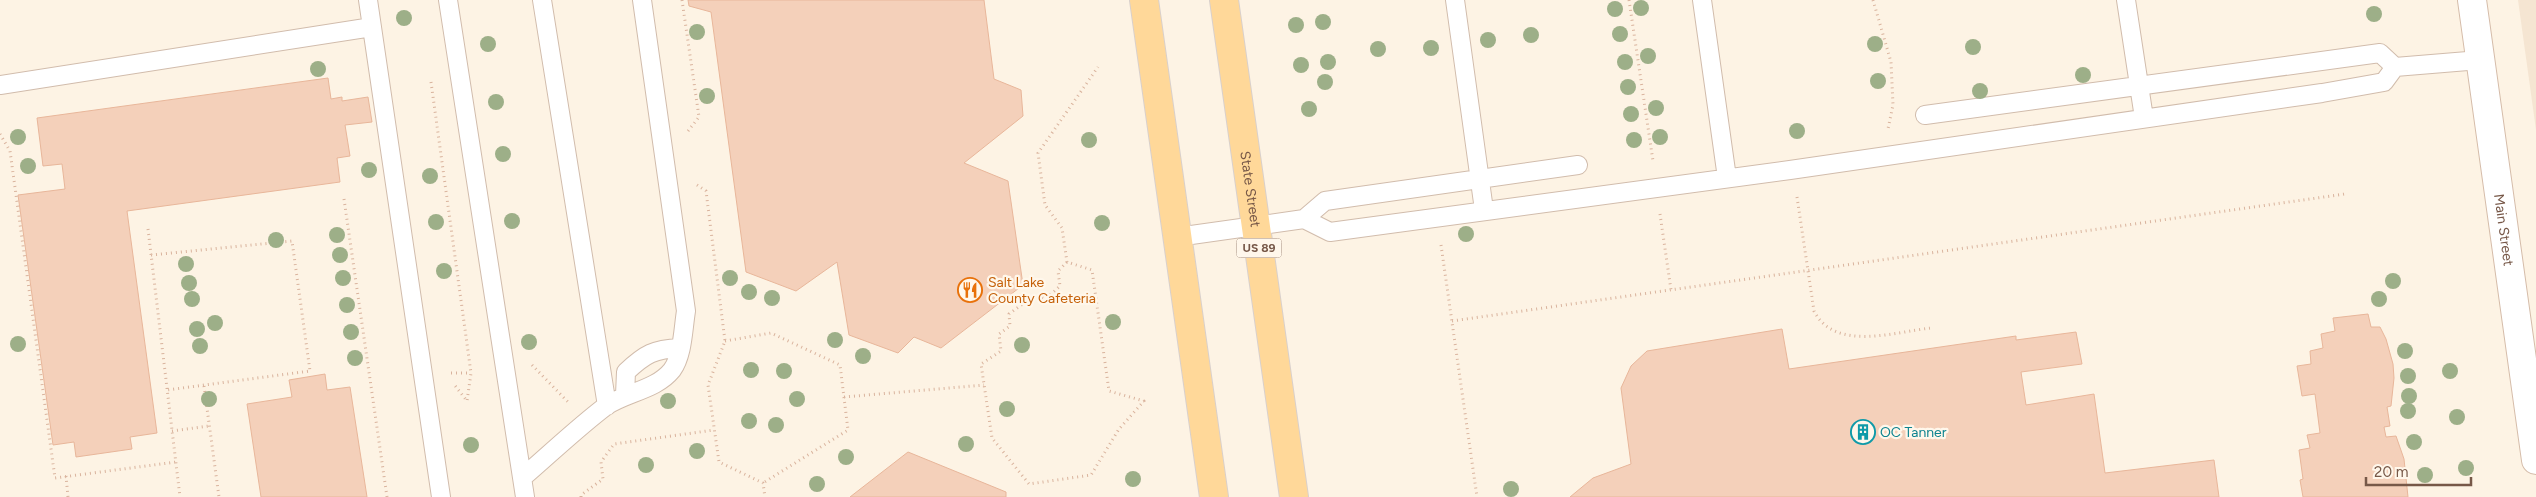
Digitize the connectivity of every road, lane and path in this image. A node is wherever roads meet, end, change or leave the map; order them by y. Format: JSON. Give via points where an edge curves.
{"nodes":[{"id":1,"x":368,"y":0,"type":"edge"},
{"id":2,"x":448,"y":0,"type":"edge"},
{"id":3,"x":542,"y":0,"type":"edge"},
{"id":4,"x":642,"y":0,"type":"edge"},
{"id":5,"x":682,"y":0,"type":"edge"},
{"id":6,"x":1144,"y":0,"type":"edge"},
{"id":7,"x":1224,"y":0,"type":"edge"},
{"id":8,"x":1456,"y":0,"type":"edge"},
{"id":9,"x":1629,"y":0,"type":"edge"},
{"id":10,"x":1702,"y":0,"type":"edge"},
{"id":11,"x":1873,"y":0,"type":"edge"},
{"id":12,"x":2126,"y":0,"type":"edge"},
{"id":13,"x":2472,"y":0,"type":"edge"},
{"id":14,"x":372,"y":27,"type":"junction"},
{"id":15,"x":2480,"y":60,"type":"junction"},
{"id":16,"x":1098,"y":67,"type":"dead end"},
{"id":17,"x":2395,"y":67,"type":"junction"},
{"id":18,"x":430,"y":78,"type":"dead end"},
{"id":19,"x":0,"y":85,"type":"edge"},
{"id":20,"x":2139,"y":85,"type":"junction"},
{"id":21,"x":1925,"y":115,"type":"dead end"},
{"id":22,"x":2144,"y":118,"type":"junction"},
{"id":23,"x":0,"y":134,"type":"edge"},
{"id":24,"x":689,"y":140,"type":"dead end"},
{"id":25,"x":1882,"y":157,"type":"junction"},
{"id":26,"x":1578,"y":165,"type":"dead end"},
{"id":27,"x":1480,"y":178,"type":"junction"},
{"id":28,"x":1726,"y":178,"type":"junction"},
{"id":29,"x":694,"y":183,"type":"dead end"},
{"id":30,"x":1656,"y":188,"type":"junction"},
{"id":31,"x":2345,"y":194,"type":"dead end"},
{"id":32,"x":1797,"y":197,"type":"dead end"},
{"id":33,"x":344,"y":199,"type":"dead end"},
{"id":34,"x":1484,"y":210,"type":"junction"},
{"id":35,"x":1437,"y":216,"type":"junction"},
{"id":36,"x":1304,"y":219,"type":"junction"},
{"id":37,"x":1256,"y":227,"type":"junction"},
{"id":38,"x":148,"y":229,"type":"dead end"},
{"id":39,"x":1177,"y":237,"type":"junction"},
{"id":40,"x":151,"y":255,"type":"junction"},
{"id":41,"x":1066,"y":262,"type":"junction"},
{"id":42,"x":1808,"y":271,"type":"junction"},
{"id":43,"x":1671,"y":290,"type":"junction"},
{"id":44,"x":1452,"y":322,"type":"junction"},
{"id":45,"x":1931,"y":328,"type":"dead end"},
{"id":46,"x":724,"y":342,"type":"junction"},
{"id":47,"x":680,"y":348,"type":"junction"},
{"id":48,"x":528,"y":361,"type":"dead end"},
{"id":49,"x":471,"y":373,"type":"junction"},
{"id":50,"x":204,"y":386,"type":"junction"},
{"id":51,"x":984,"y":386,"type":"junction"},
{"id":52,"x":167,"y":390,"type":"junction"},
{"id":53,"x":626,"y":395,"type":"junction"},
{"id":54,"x":844,"y":397,"type":"junction"},
{"id":55,"x":607,"y":406,"type":"junction"},
{"id":56,"x":574,"y":408,"type":"dead end"},
{"id":57,"x":209,"y":426,"type":"junction"},
{"id":58,"x":714,"y":430,"type":"junction"},
{"id":59,"x":172,"y":431,"type":"junction"},
{"id":60,"x":2536,"y":460,"type":"edge"},
{"id":61,"x":176,"y":462,"type":"junction"},
{"id":62,"x":66,"y":476,"type":"junction"},
{"id":63,"x":522,"y":478,"type":"junction"},
{"id":64,"x":762,"y":483,"type":"junction"},
{"id":65,"x":68,"y":497,"type":"edge"},
{"id":66,"x":180,"y":497,"type":"edge"},
{"id":67,"x":219,"y":497,"type":"edge"},
{"id":68,"x":387,"y":497,"type":"edge"},
{"id":69,"x":441,"y":497,"type":"edge"},
{"id":70,"x":525,"y":497,"type":"edge"},
{"id":71,"x":581,"y":497,"type":"edge"},
{"id":72,"x":765,"y":497,"type":"edge"},
{"id":73,"x":1214,"y":497,"type":"edge"},
{"id":74,"x":1294,"y":497,"type":"edge"},
{"id":75,"x":1477,"y":497,"type":"edge"}],
"edges":[{"from":1,"to":14,"type":"lane"},
{"from":2,"to":63,"type":"lane"},
{"from":3,"to":55,"type":"lane"},
{"from":4,"to":47,"type":"lane","via":[[686,311]]},
{"from":5,"to":24,"type":"path","via":[[699,117],[688,131]]},
{"from":6,"to":39,"type":"main road"},
{"from":7,"to":37,"type":"main road","name":"State Street","number":"US 89"},
{"from":8,"to":27,"type":"lane"},
{"from":9,"to":30,"type":"path"},
{"from":10,"to":28,"type":"lane"},
{"from":11,"to":25,"type":"path","via":[[1891,62],[1893,105]]},
{"from":12,"to":20,"type":"lane"},
{"from":13,"to":15,"type":"street","name":"Main Street"},
{"from":14,"to":19,"type":"lane"},
{"from":14,"to":69,"type":"lane"},
{"from":15,"to":17,"type":"lane"},
{"from":15,"to":60,"type":"street","name":"Main Street"},
{"from":16,"to":41,"type":"path","via":[[1038,153],[1045,205],[1062,228]]},
{"from":17,"to":20,"type":"lane","via":[[2380,53]]},
{"from":17,"to":22,"type":"lane","via":[[2384,82]]},
{"from":18,"to":49,"type":"path"},
{"from":20,"to":21,"type":"lane"},
{"from":20,"to":22,"type":"lane"},
{"from":22,"to":25,"type":"lane"},
{"from":23,"to":62,"type":"path","via":[[10,152],[55,478]]},
{"from":25,"to":28,"type":"lane"},
{"from":26,"to":27,"type":"lane"},
{"from":27,"to":34,"type":"lane"},
{"from":27,"to":36,"type":"lane","via":[[1325,201]]},
{"from":28,"to":30,"type":"lane"},
{"from":29,"to":46,"type":"path","via":[[706,192]]},
{"from":30,"to":34,"type":"lane"},
{"from":30,"to":43,"type":"path"},
{"from":31,"to":42,"type":"path"},
{"from":32,"to":42,"type":"path"},
{"from":33,"to":68,"type":"path"},
{"from":34,"to":35,"type":"lane"},
{"from":35,"to":36,"type":"lane","via":[[1330,232]]},
{"from":35,"to":44,"type":"path"},
{"from":36,"to":37,"type":"lane"},
{"from":37,"to":39,"type":"lane"},
{"from":37,"to":74,"type":"main road","name":"State Street","number":"US 89"},
{"from":38,"to":40,"type":"path"},
{"from":39,"to":73,"type":"main road"},
{"from":40,"to":50,"type":"path","via":[[292,241],[310,371]]},
{"from":40,"to":52,"type":"path"},
{"from":41,"to":51,"type":"path","via":[[1058,271],[1060,286],[1046,299],[1035,295],[1009,314],[1010,326],[999,334],[1001,351],[981,364]]},
{"from":41,"to":51,"type":"path","via":[[1092,270],[1109,391],[1144,401],[1119,428],[1091,475],[1029,484],[992,438]]},
{"from":42,"to":43,"type":"path"},
{"from":42,"to":45,"type":"path","via":[[1814,311],[1819,322],[1829,329],[1859,337]]},
{"from":43,"to":44,"type":"path"},
{"from":44,"to":75,"type":"path"},
{"from":46,"to":54,"type":"path","via":[[771,333],[840,365]]},
{"from":46,"to":58,"type":"path","via":[[708,385]]},
{"from":47,"to":53,"type":"lane","via":[[673,368],[660,382]]},
{"from":47,"to":53,"type":"lane","via":[[658,349],[641,358],[626,372]]},
{"from":48,"to":56,"type":"path"},
{"from":49,"to":49,"type":"path","via":[[468,392],[466,401],[446,374]]},
{"from":50,"to":52,"type":"path"},
{"from":50,"to":57,"type":"path"},
{"from":51,"to":54,"type":"path"},
{"from":52,"to":59,"type":"path"},
{"from":53,"to":55,"type":"lane"},
{"from":54,"to":64,"type":"path","via":[[848,430]]},
{"from":55,"to":63,"type":"lane"},
{"from":57,"to":59,"type":"path"},
{"from":57,"to":67,"type":"path"},
{"from":58,"to":64,"type":"path","via":[[719,462]]},
{"from":58,"to":71,"type":"path","via":[[614,444],[601,462],[604,479]]},
{"from":59,"to":61,"type":"path"},
{"from":61,"to":62,"type":"path"},
{"from":61,"to":66,"type":"path"},
{"from":62,"to":65,"type":"path"},
{"from":63,"to":70,"type":"lane"},
{"from":64,"to":72,"type":"path"}]}
